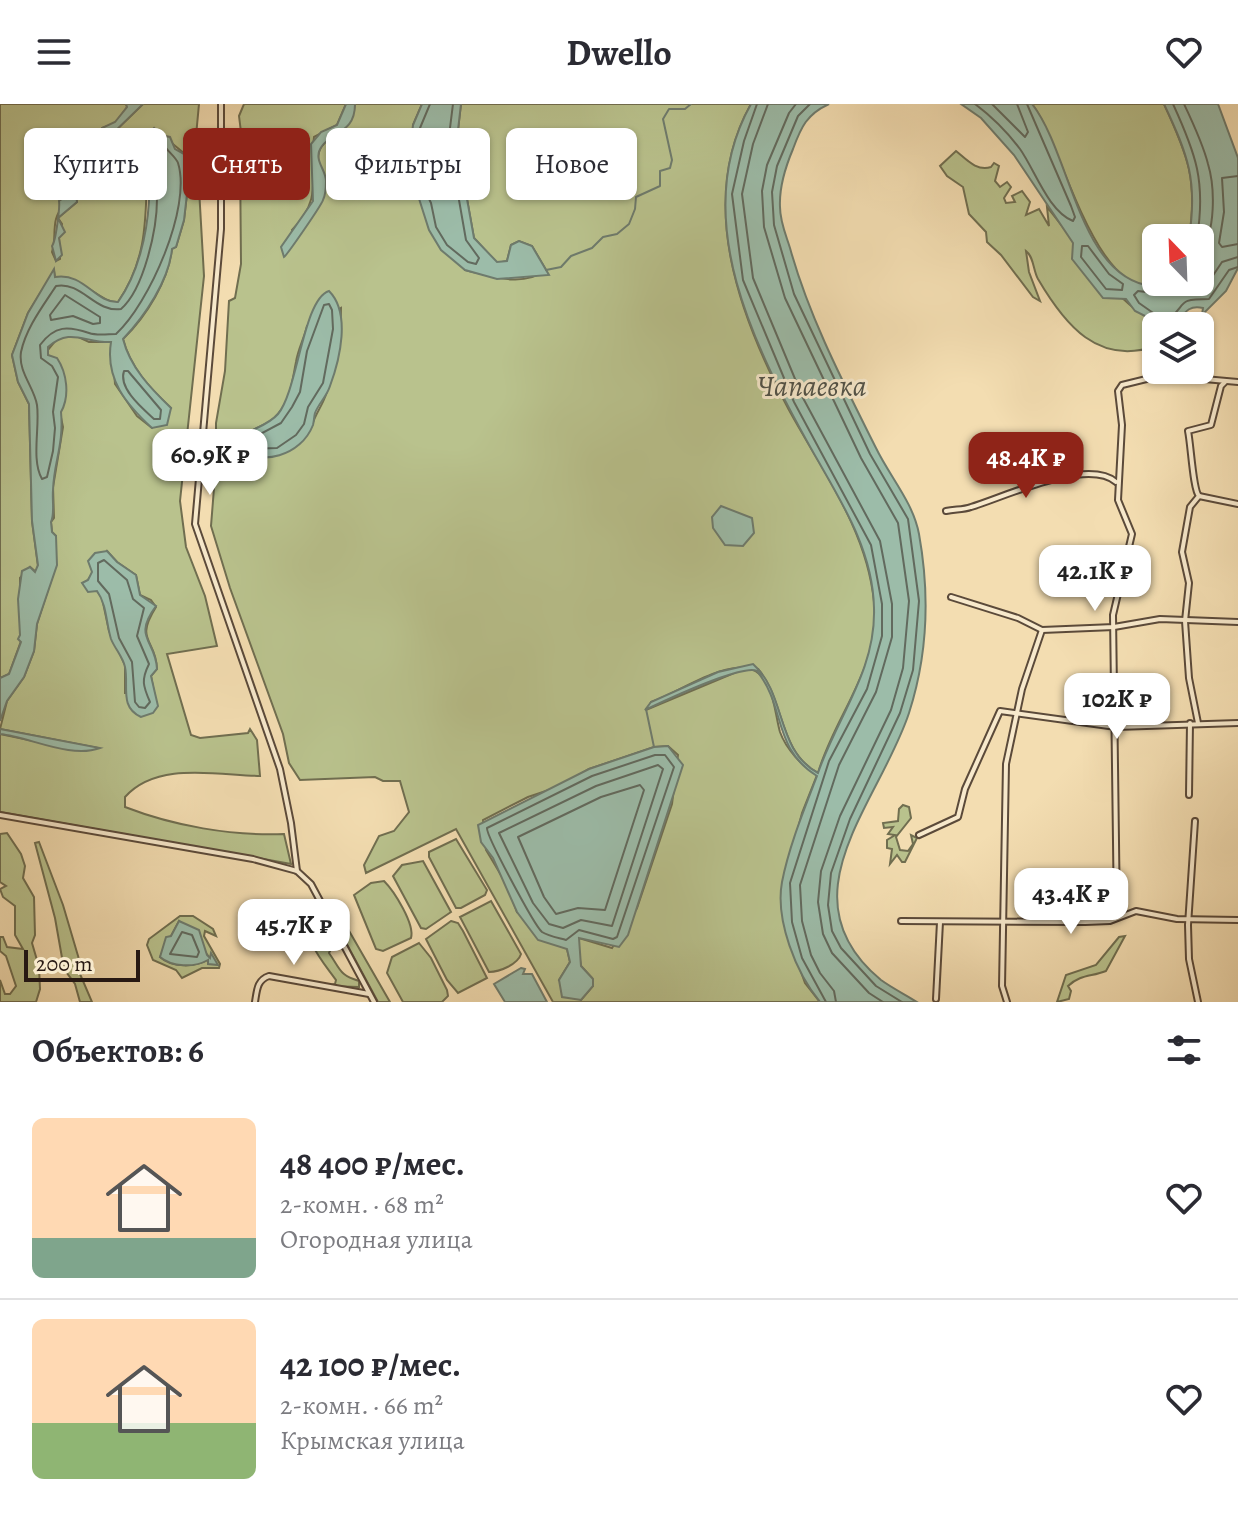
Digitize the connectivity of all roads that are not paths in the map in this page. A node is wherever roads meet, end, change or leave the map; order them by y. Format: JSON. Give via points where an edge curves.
{"nodes":[{"id":1,"x":221,"y":104,"type":"edge"},
{"id":2,"x":1225,"y":382,"type":"junction"},
{"id":3,"x":1238,"y":382,"type":"edge"},
{"id":4,"x":1117,"y":484,"type":"junction"},
{"id":5,"x":1199,"y":496,"type":"junction"},
{"id":6,"x":1238,"y":504,"type":"edge"},
{"id":7,"x":946,"y":511,"type":"dead end"},
{"id":8,"x":951,"y":597,"type":"dead end"},
{"id":9,"x":1185,"y":621,"type":"junction"},
{"id":10,"x":1238,"y":622,"type":"edge"},
{"id":11,"x":1114,"y":627,"type":"junction"},
{"id":12,"x":1042,"y":630,"type":"junction"},
{"id":13,"x":1018,"y":713,"type":"junction"},
{"id":14,"x":1190,"y":723,"type":"junction"},
{"id":15,"x":1198,"y":723,"type":"junction"},
{"id":16,"x":1238,"y":723,"type":"edge"},
{"id":17,"x":1116,"y":727,"type":"junction"},
{"id":18,"x":1189,"y":795,"type":"dead end"},
{"id":19,"x":0,"y":815,"type":"edge"},
{"id":20,"x":1195,"y":821,"type":"dead end"},
{"id":21,"x":919,"y":835,"type":"dead end"},
{"id":22,"x":297,"y":871,"type":"junction"},
{"id":23,"x":1117,"y":917,"type":"junction"},
{"id":24,"x":1188,"y":920,"type":"junction"},
{"id":25,"x":1238,"y":920,"type":"edge"},
{"id":26,"x":901,"y":921,"type":"dead end"},
{"id":27,"x":1003,"y":921,"type":"junction"},
{"id":28,"x":940,"y":922,"type":"junction"},
{"id":29,"x":369,"y":994,"type":"junction"},
{"id":30,"x":936,"y":999,"type":"dead end"},
{"id":31,"x":255,"y":1002,"type":"edge"},
{"id":32,"x":374,"y":1002,"type":"edge"},
{"id":33,"x":1007,"y":1002,"type":"edge"},
{"id":34,"x":1198,"y":1002,"type":"edge"}],
"edges":[{"from":1,"to":22,"type":"street","via":[[221,229],[195,524],[280,769]]},
{"from":2,"to":3,"type":"street"},
{"from":2,"to":4,"type":"street","via":[[1175,372],[1122,385]]},
{"from":2,"to":5,"type":"street","via":[[1214,422],[1188,431],[1193,487]]},
{"from":4,"to":7,"type":"street","via":[[1108,476],[1064,477]]},
{"from":4,"to":11,"type":"street","via":[[1132,534]]},
{"from":5,"to":6,"type":"street"},
{"from":5,"to":9,"type":"street","via":[[1190,507],[1182,552],[1189,583]]},
{"from":8,"to":12,"type":"street"},
{"from":9,"to":10,"type":"street"},
{"from":9,"to":11,"type":"street","via":[[1160,619]]},
{"from":9,"to":15,"type":"street"},
{"from":11,"to":12,"type":"street"},
{"from":11,"to":17,"type":"street"},
{"from":12,"to":13,"type":"street"},
{"from":13,"to":17,"type":"street"},
{"from":13,"to":21,"type":"street","via":[[1000,711],[958,817]]},
{"from":13,"to":27,"type":"street","via":[[1006,764]]},
{"from":14,"to":15,"type":"street"},
{"from":14,"to":17,"type":"street"},
{"from":14,"to":18,"type":"street"},
{"from":15,"to":16,"type":"street"},
{"from":17,"to":23,"type":"street"},
{"from":19,"to":22,"type":"street"},
{"from":20,"to":24,"type":"street"},
{"from":22,"to":29,"type":"street","via":[[311,884]]},
{"from":23,"to":24,"type":"street","via":[[1136,911]]},
{"from":23,"to":27,"type":"street"},
{"from":24,"to":25,"type":"street"},
{"from":24,"to":34,"type":"street"},
{"from":26,"to":28,"type":"street"},
{"from":27,"to":28,"type":"street"},
{"from":27,"to":33,"type":"street","via":[[1002,986]]},
{"from":28,"to":30,"type":"street"},
{"from":29,"to":31,"type":"street","via":[[269,976],[258,985]]},
{"from":29,"to":32,"type":"street"}]}
